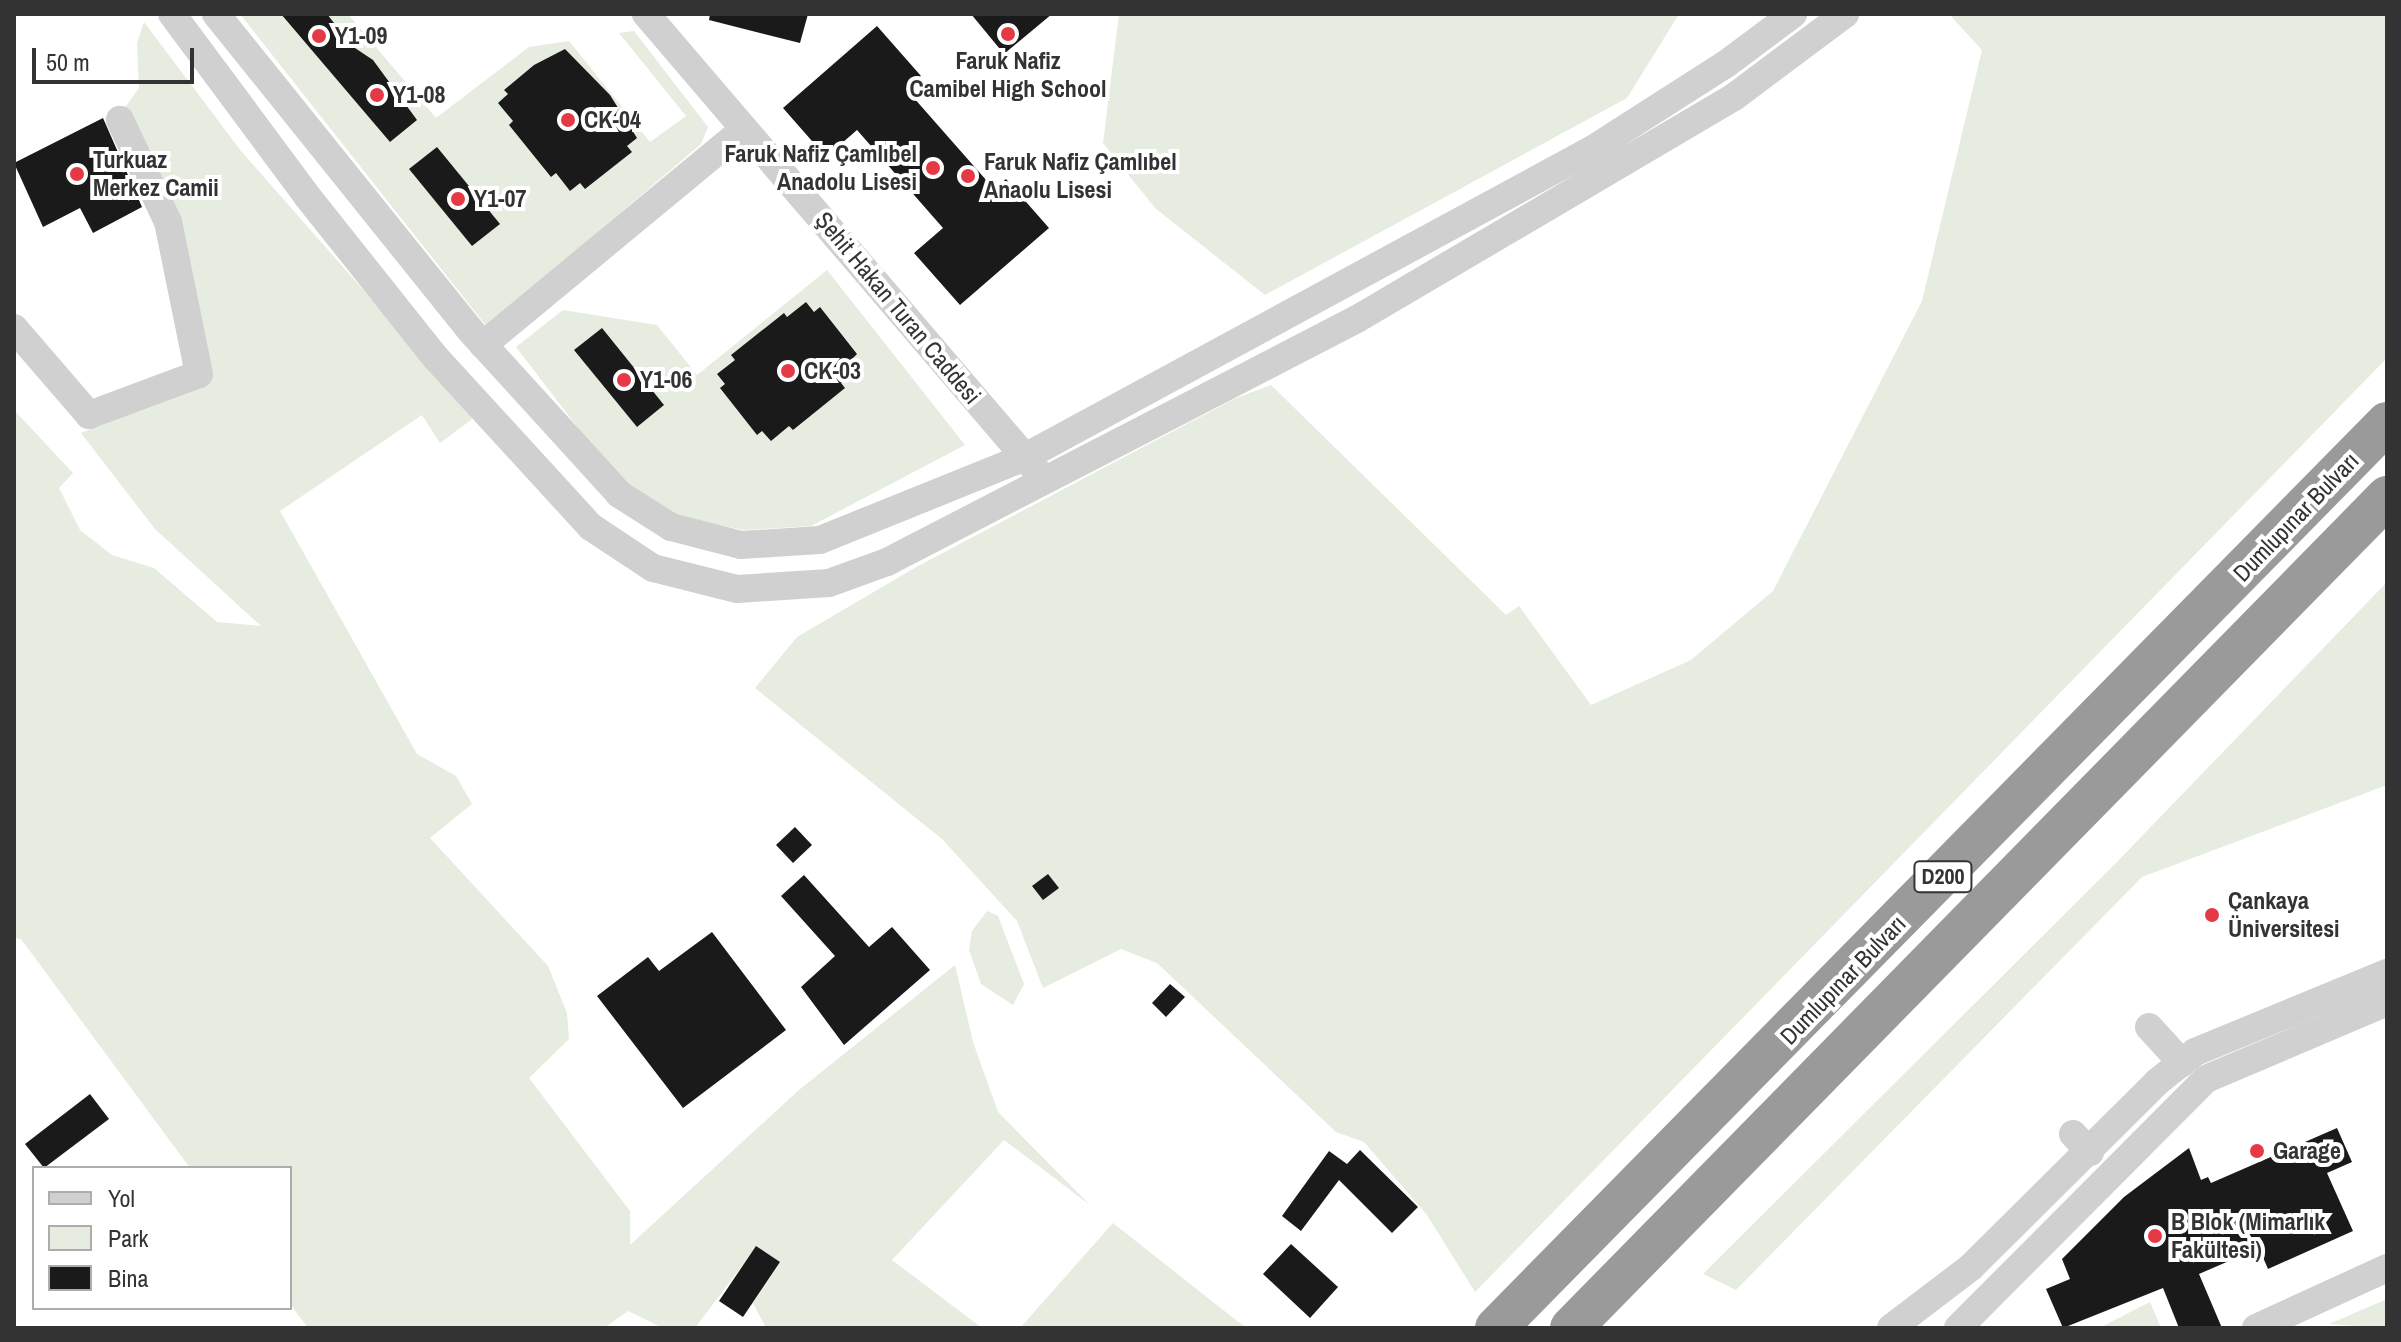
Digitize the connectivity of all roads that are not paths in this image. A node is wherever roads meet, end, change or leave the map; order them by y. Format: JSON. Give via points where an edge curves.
{"nodes":[{"id":1,"x":172,"y":14,"type":"edge"},
{"id":2,"x":216,"y":14,"type":"edge"},
{"id":3,"x":646,"y":14,"type":"edge"},
{"id":4,"x":1793,"y":14,"type":"edge"},
{"id":5,"x":1845,"y":14,"type":"edge"},
{"id":6,"x":120,"y":120,"type":"dead end"},
{"id":7,"x":744,"y":129,"type":"junction"},
{"id":8,"x":14,"y":328,"type":"edge"},
{"id":9,"x":483,"y":345,"type":"junction"},
{"id":10,"x":2387,"y":423,"type":"edge"},
{"id":11,"x":1025,"y":457,"type":"junction"},
{"id":12,"x":1045,"y":480,"type":"junction"},
{"id":13,"x":2387,"y":497,"type":"edge"},
{"id":14,"x":2387,"y":973,"type":"edge"},
{"id":15,"x":2387,"y":1002,"type":"edge"},
{"id":16,"x":2149,"y":1027,"type":"dead end"},
{"id":17,"x":2182,"y":1063,"type":"junction"},
{"id":18,"x":2387,"y":1268,"type":"edge"},
{"id":19,"x":1496,"y":1328,"type":"edge"},
{"id":20,"x":1571,"y":1328,"type":"edge"},
{"id":21,"x":1891,"y":1328,"type":"edge"},
{"id":22,"x":1958,"y":1328,"type":"edge"},
{"id":23,"x":2256,"y":1328,"type":"edge"}],
"edges":[{"from":1,"to":12,"type":"street","via":[[436,358],[591,527],[653,568],[737,589],[829,583],[887,562]]},
{"from":2,"to":9,"type":"street"},
{"from":3,"to":7,"type":"street","name":"Şehit Hakan Turan Caddesi"},
{"from":4,"to":11,"type":"street","via":[[1593,149]]},
{"from":5,"to":12,"type":"street","via":[[1734,97],[1612,172],[1357,319]]},
{"from":6,"to":8,"type":"street","via":[[168,222],[199,374],[89,415]]},
{"from":7,"to":9,"type":"street"},
{"from":7,"to":11,"type":"street","name":"Şehit Hakan Turan Caddesi"},
{"from":9,"to":11,"type":"street","via":[[619,494],[671,527],[741,545],[820,540]]},
{"from":10,"to":19,"type":"highway","name":"Dumlupınar Bulvarı","number":"D200"},
{"from":11,"to":12,"type":"street","name":"Şehit Hakan Turan Caddesi"},
{"from":13,"to":20,"type":"highway","name":"Dumlupınar Bulvarı","number":"D200"},
{"from":14,"to":17,"type":"street","via":[[2195,1052]]},
{"from":15,"to":22,"type":"street","via":[[2206,1079]]},
{"from":16,"to":17,"type":"street"},
{"from":17,"to":21,"type":"street","via":[[2081,1143],[1971,1267]]},
{"from":18,"to":23,"type":"street"}]}
